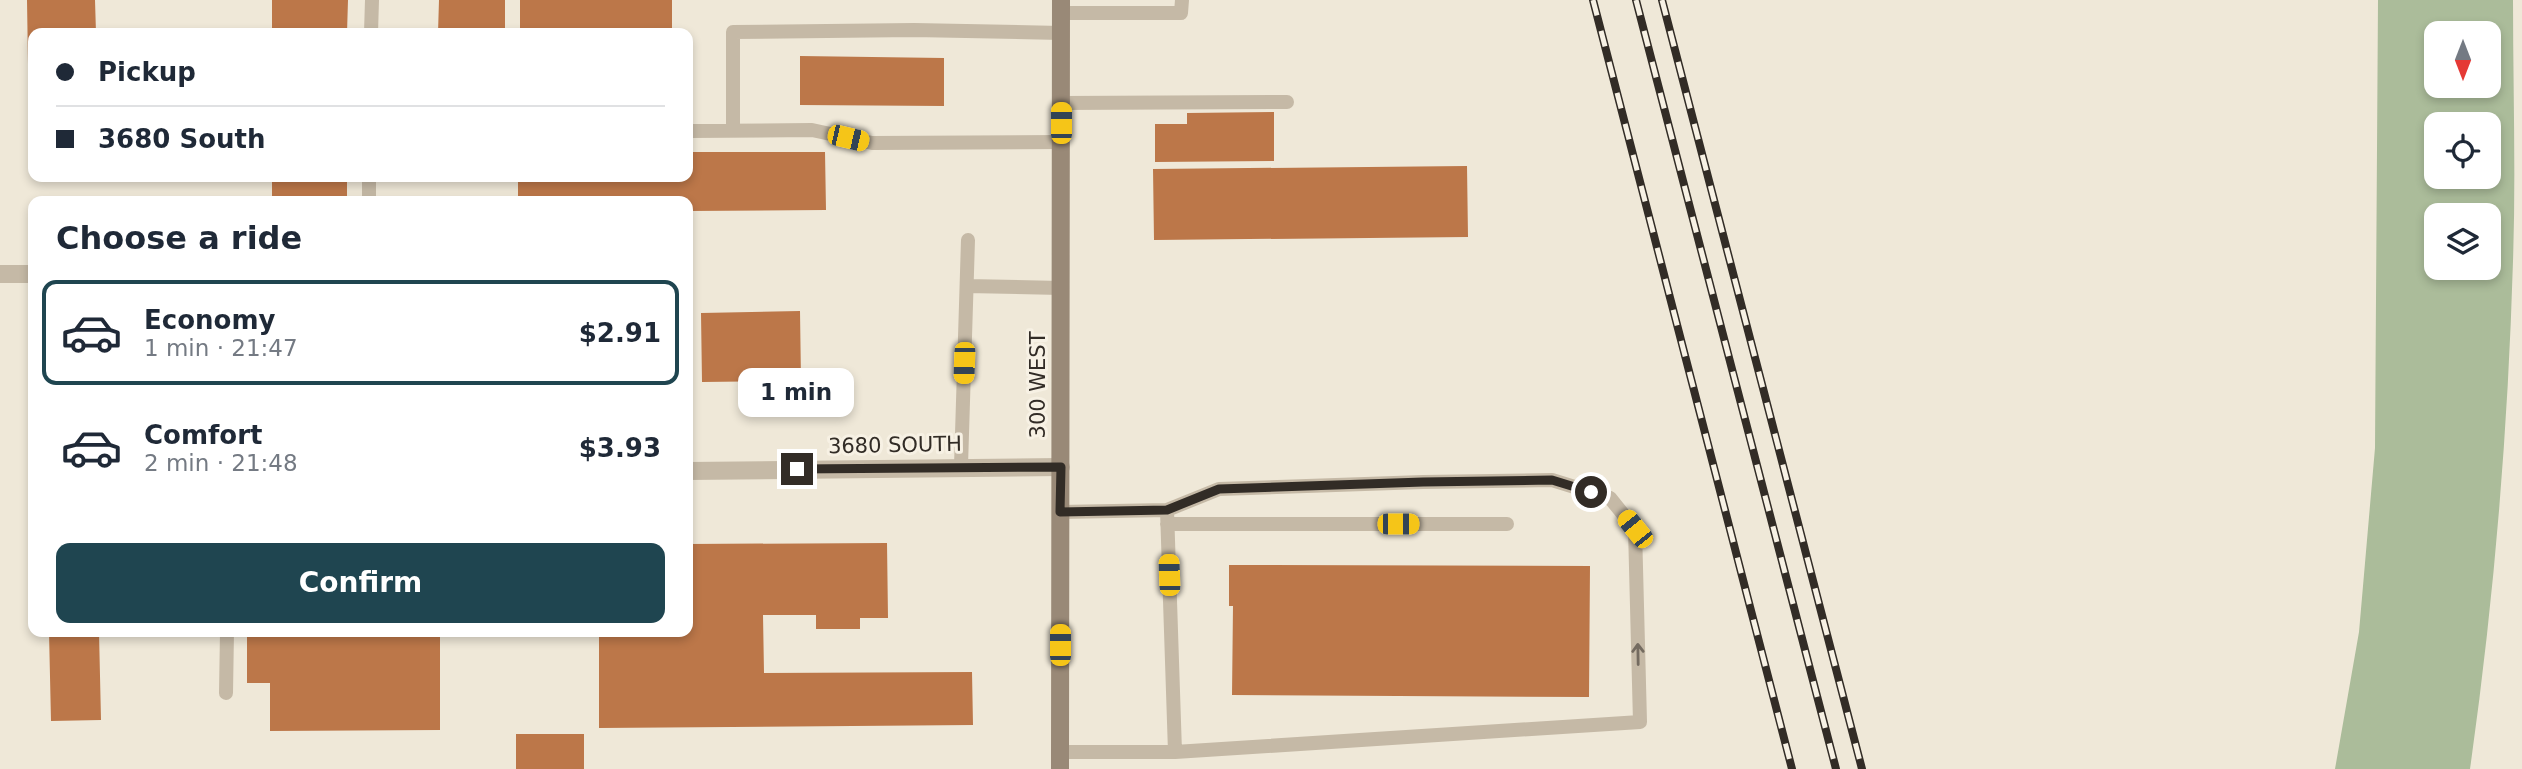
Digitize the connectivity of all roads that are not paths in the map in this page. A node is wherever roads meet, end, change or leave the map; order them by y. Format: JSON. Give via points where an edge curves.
{"nodes":[{"id":1,"x":372,"y":0,"type":"edge"},
{"id":2,"x":1182,"y":0,"type":"edge"},
{"id":3,"x":1061,"y":6,"type":"edge"},
{"id":4,"x":371,"y":28,"type":"edge"},
{"id":5,"x":1061,"y":33,"type":"junction"},
{"id":6,"x":1287,"y":102,"type":"dead end"},
{"id":7,"x":1061,"y":103,"type":"junction"},
{"id":8,"x":733,"y":130,"type":"junction"},
{"id":9,"x":693,"y":131,"type":"edge"},
{"id":10,"x":1061,"y":142,"type":"junction"},
{"id":11,"x":968,"y":240,"type":"dead end"},
{"id":12,"x":0,"y":274,"type":"edge"},
{"id":13,"x":28,"y":275,"type":"edge"},
{"id":14,"x":967,"y":286,"type":"junction"},
{"id":15,"x":1061,"y":288,"type":"junction"},
{"id":16,"x":961,"y":466,"type":"junction"},
{"id":17,"x":1061,"y":467,"type":"junction"},
{"id":18,"x":693,"y":471,"type":"edge"},
{"id":19,"x":1060,"y":512,"type":"junction"},
{"id":20,"x":1167,"y":517,"type":"junction"},
{"id":21,"x":1507,"y":524,"type":"dead end"},
{"id":22,"x":227,"y":637,"type":"edge"},
{"id":23,"x":226,"y":693,"type":"dead end"},
{"id":24,"x":1175,"y":752,"type":"junction"},
{"id":25,"x":1060,"y":761,"type":"edge"}],
"edges":[{"from":1,"to":4,"type":"lane"},
{"from":2,"to":3,"type":"lane","via":[[1181,13]]},
{"from":3,"to":5,"type":"street","name":"300 WEST"},
{"from":5,"to":7,"type":"street","name":"300 WEST"},
{"from":5,"to":8,"type":"lane","via":[[733,32]]},
{"from":6,"to":7,"type":"lane"},
{"from":7,"to":10,"type":"street","name":"300 WEST"},
{"from":8,"to":9,"type":"lane"},
{"from":8,"to":10,"type":"lane","via":[[812,130],[872,144]]},
{"from":10,"to":15,"type":"street","name":"300 WEST"},
{"from":11,"to":14,"type":"lane"},
{"from":12,"to":13,"type":"street"},
{"from":14,"to":15,"type":"lane"},
{"from":14,"to":16,"type":"lane"},
{"from":15,"to":17,"type":"street","name":"300 WEST"},
{"from":16,"to":17,"type":"street","name":"3680 SOUTH"},
{"from":16,"to":18,"type":"street","name":"3680 SOUTH"},
{"from":17,"to":19,"type":"street","name":"300 WEST"},
{"from":19,"to":20,"type":"lane"},
{"from":19,"to":25,"type":"street","name":"300 WEST"},
{"from":20,"to":21,"type":"lane"},
{"from":20,"to":24,"type":"lane"},
{"from":24,"to":20,"type":"lane","one_way":true,"via":[[1640,722],[1635,529],[1610,498],[1552,480],[1219,489]]},
{"from":22,"to":23,"type":"lane"},
{"from":24,"to":25,"type":"lane"}]}
